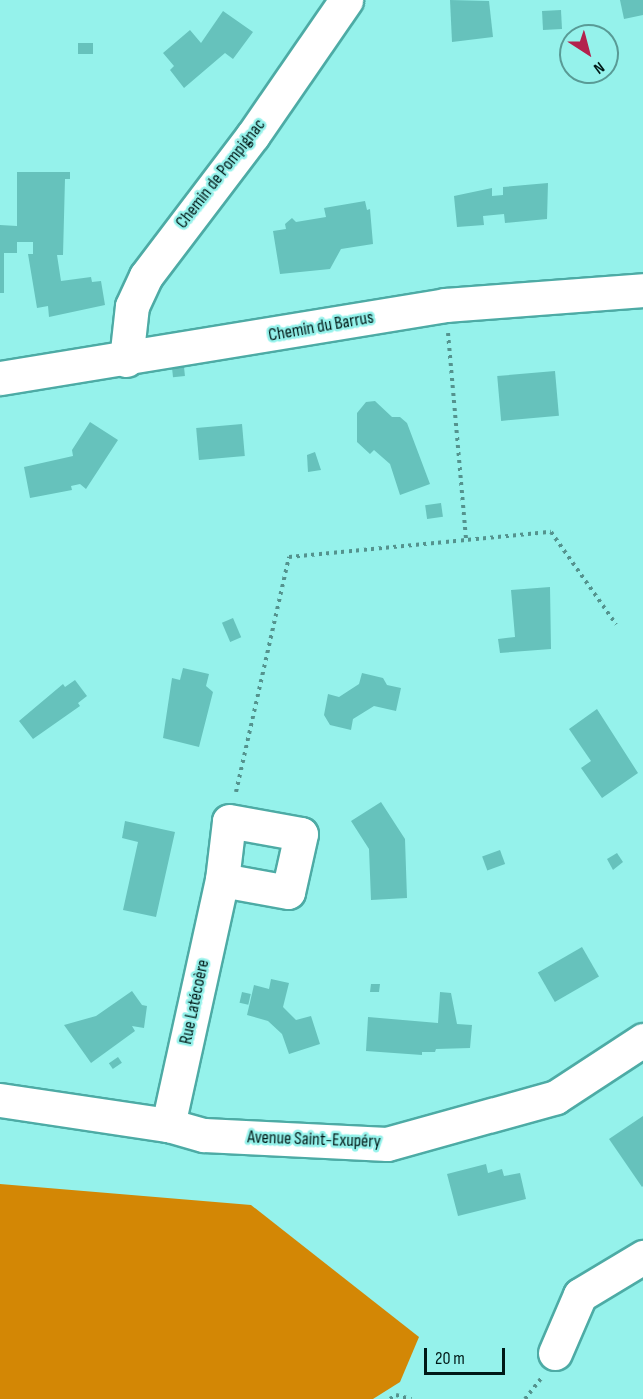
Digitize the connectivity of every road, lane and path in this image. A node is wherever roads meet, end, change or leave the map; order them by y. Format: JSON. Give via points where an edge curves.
{"nodes":[{"id":1,"x":346,"y":0,"type":"edge"},
{"id":2,"x":643,"y":290,"type":"edge"},
{"id":3,"x":445,"y":305,"type":"junction"},
{"id":4,"x":126,"y":360,"type":"junction"},
{"id":5,"x":0,"y":378,"type":"edge"},
{"id":6,"x":466,"y":540,"type":"junction"},
{"id":7,"x":616,"y":624,"type":"dead end"},
{"id":8,"x":230,"y":821,"type":"junction"},
{"id":9,"x":222,"y":880,"type":"junction"},
{"id":10,"x":643,"y":1040,"type":"edge"},
{"id":11,"x":0,"y":1100,"type":"edge"},
{"id":12,"x":168,"y":1125,"type":"junction"},
{"id":13,"x":643,"y":1257,"type":"edge"},
{"id":14,"x":555,"y":1353,"type":"dead end"},
{"id":15,"x":390,"y":1399,"type":"edge"},
{"id":16,"x":411,"y":1399,"type":"edge"}],
"edges":[{"from":1,"to":4,"type":"street","name":"Chemin de Pompignac","via":[[253,135],[146,276],[132,306]]},
{"from":2,"to":3,"type":"street","name":"Chemin du Barrus"},
{"from":3,"to":4,"type":"street","name":"Chemin du Barrus"},
{"from":3,"to":6,"type":"path"},
{"from":4,"to":5,"type":"street","name":"Chemin du Barrus"},
{"from":6,"to":7,"type":"path","via":[[551,532]]},
{"from":6,"to":8,"type":"path","via":[[289,557]]},
{"from":8,"to":9,"type":"street","name":"Rue Latécoère"},
{"from":8,"to":9,"type":"street","via":[[301,834],[288,892]]},
{"from":9,"to":12,"type":"street","name":"Rue Latécoère"},
{"from":10,"to":12,"type":"street","name":"Avenue Saint-Exupéry","via":[[556,1097],[387,1143],[204,1135]]},
{"from":11,"to":12,"type":"street","name":"Avenue Saint-Exupéry"},
{"from":13,"to":14,"type":"street","via":[[580,1295]]},
{"from":15,"to":16,"type":"path","via":[[396,1395]]}]}
